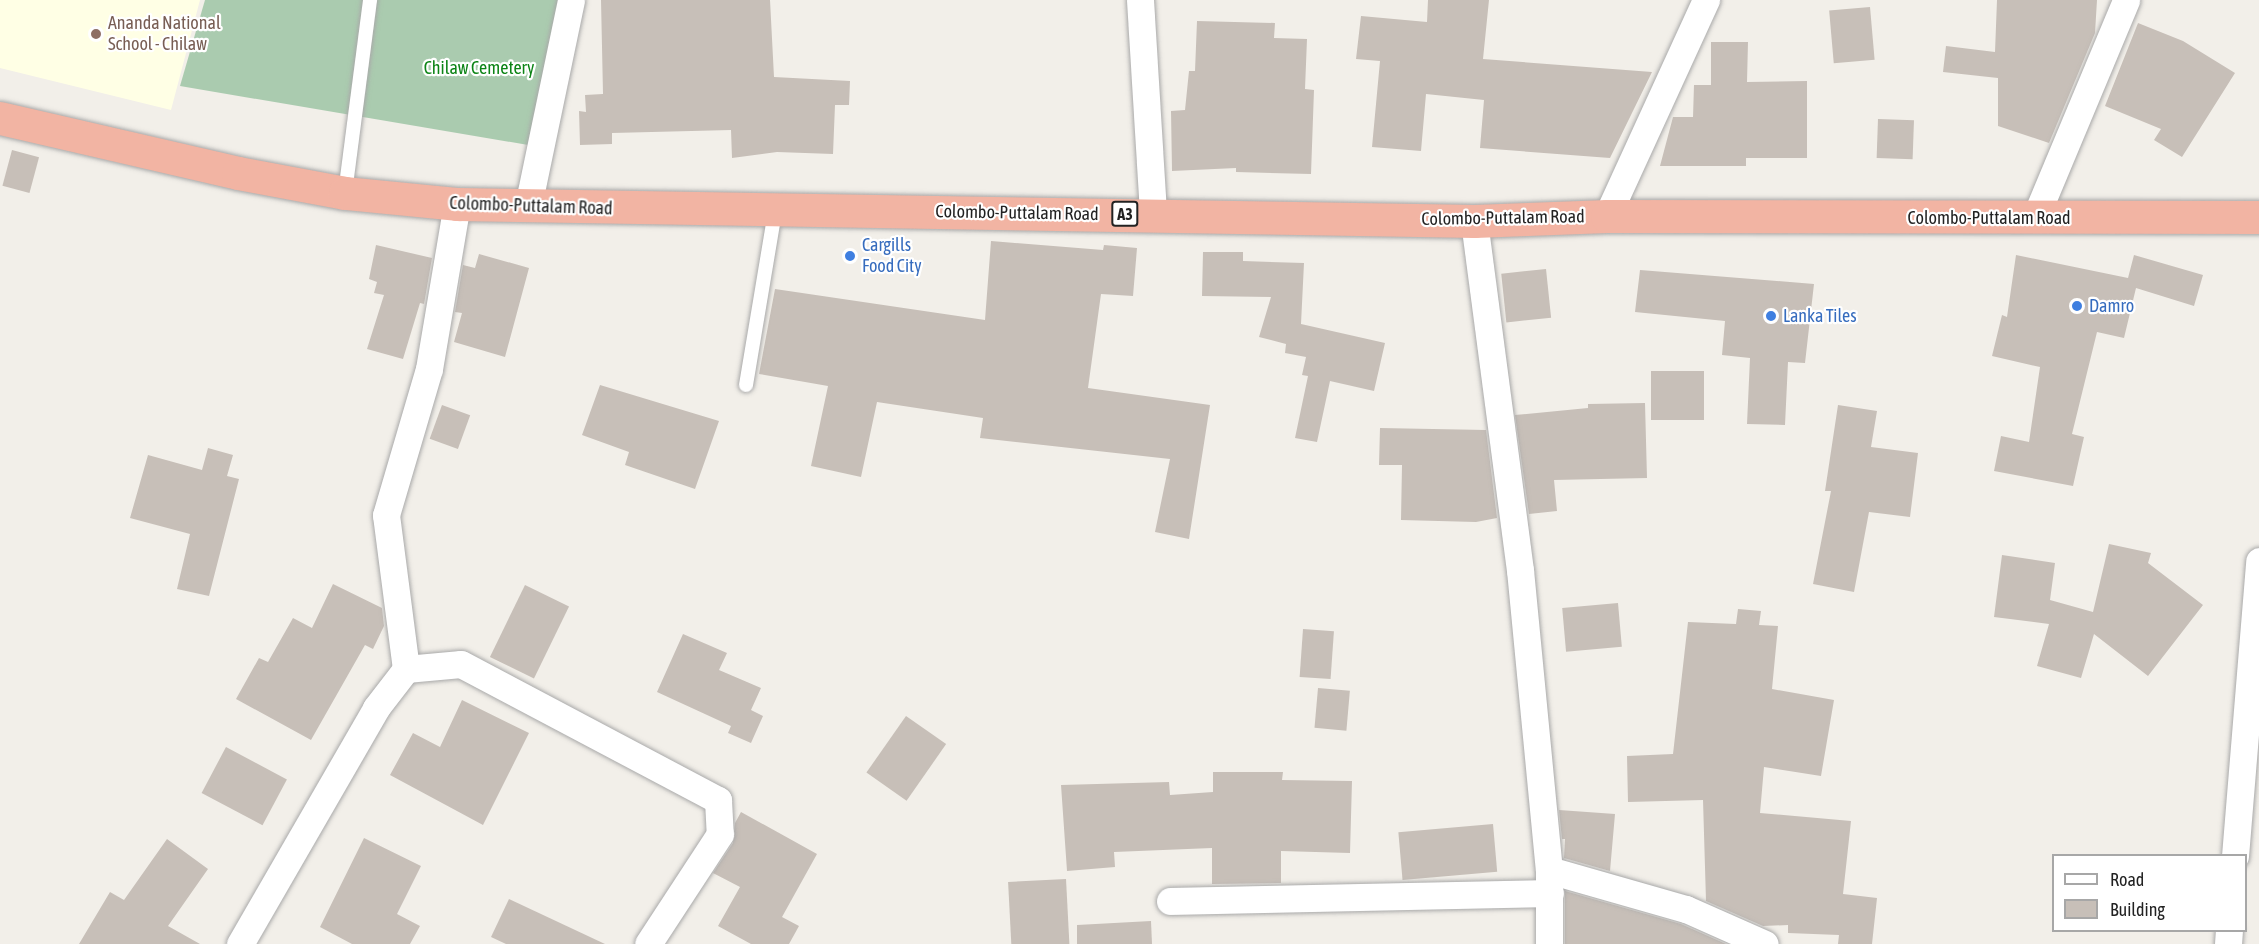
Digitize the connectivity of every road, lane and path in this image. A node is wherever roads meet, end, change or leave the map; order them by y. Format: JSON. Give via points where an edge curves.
{"nodes":[{"id":1,"x":370,"y":0,"type":"edge"},
{"id":2,"x":572,"y":0,"type":"edge"},
{"id":3,"x":1140,"y":0,"type":"edge"},
{"id":4,"x":1706,"y":0,"type":"edge"},
{"id":5,"x":2126,"y":0,"type":"edge"},
{"id":6,"x":0,"y":118,"type":"edge"},
{"id":7,"x":345,"y":193,"type":"junction"},
{"id":8,"x":457,"y":204,"type":"junction"},
{"id":9,"x":528,"y":206,"type":"junction"},
{"id":10,"x":775,"y":211,"type":"junction"},
{"id":11,"x":1153,"y":214,"type":"junction"},
{"id":12,"x":1606,"y":216,"type":"junction"},
{"id":13,"x":2259,"y":217,"type":"edge"},
{"id":14,"x":2035,"y":218,"type":"junction"},
{"id":15,"x":1474,"y":221,"type":"junction"},
{"id":16,"x":2259,"y":226,"type":"edge"},
{"id":17,"x":746,"y":385,"type":"dead end"},
{"id":18,"x":2259,"y":561,"type":"edge"},
{"id":19,"x":406,"y":669,"type":"junction"},
{"id":20,"x":2235,"y":854,"type":"edge"},
{"id":21,"x":1549,"y":881,"type":"junction"},
{"id":22,"x":1170,"y":901,"type":"dead end"},
{"id":23,"x":240,"y":944,"type":"edge"},
{"id":24,"x":648,"y":944,"type":"edge"},
{"id":25,"x":1549,"y":944,"type":"edge"},
{"id":26,"x":1765,"y":944,"type":"edge"}],
"edges":[{"from":1,"to":7,"type":"lane"},
{"from":2,"to":9,"type":"street"},
{"from":3,"to":11,"type":"street"},
{"from":4,"to":12,"type":"street"},
{"from":5,"to":14,"type":"street"},
{"from":6,"to":7,"type":"highway","name":"Colombo-Puttalam Road","number":"A3","via":[[238,173]]},
{"from":7,"to":8,"type":"highway","name":"Colombo-Puttalam Road","number":"A3"},
{"from":8,"to":9,"type":"highway","name":"Colombo-Puttalam Road","number":"A3"},
{"from":8,"to":19,"type":"street","via":[[429,369],[386,515]]},
{"from":9,"to":10,"type":"highway","name":"Colombo-Puttalam Road","number":"A3"},
{"from":10,"to":11,"type":"highway","name":"Colombo-Puttalam Road","number":"A3"},
{"from":10,"to":17,"type":"lane"},
{"from":11,"to":15,"type":"highway","name":"Colombo-Puttalam Road","number":"A3"},
{"from":12,"to":14,"type":"highway","name":"Colombo-Puttalam Road","number":"A3"},
{"from":12,"to":15,"type":"highway","name":"Colombo-Puttalam Road","number":"A3"},
{"from":13,"to":14,"type":"highway","name":"Colombo-Puttalam Road","number":"A3"},
{"from":13,"to":16,"type":"street"},
{"from":15,"to":21,"type":"street","via":[[1520,570]]},
{"from":18,"to":20,"type":"street"},
{"from":19,"to":23,"type":"street","via":[[376,708]]},
{"from":19,"to":24,"type":"street","via":[[461,664],[718,800],[720,834]]},
{"from":21,"to":22,"type":"street"},
{"from":21,"to":25,"type":"street"},
{"from":21,"to":26,"type":"street","via":[[1686,909]]}]}
